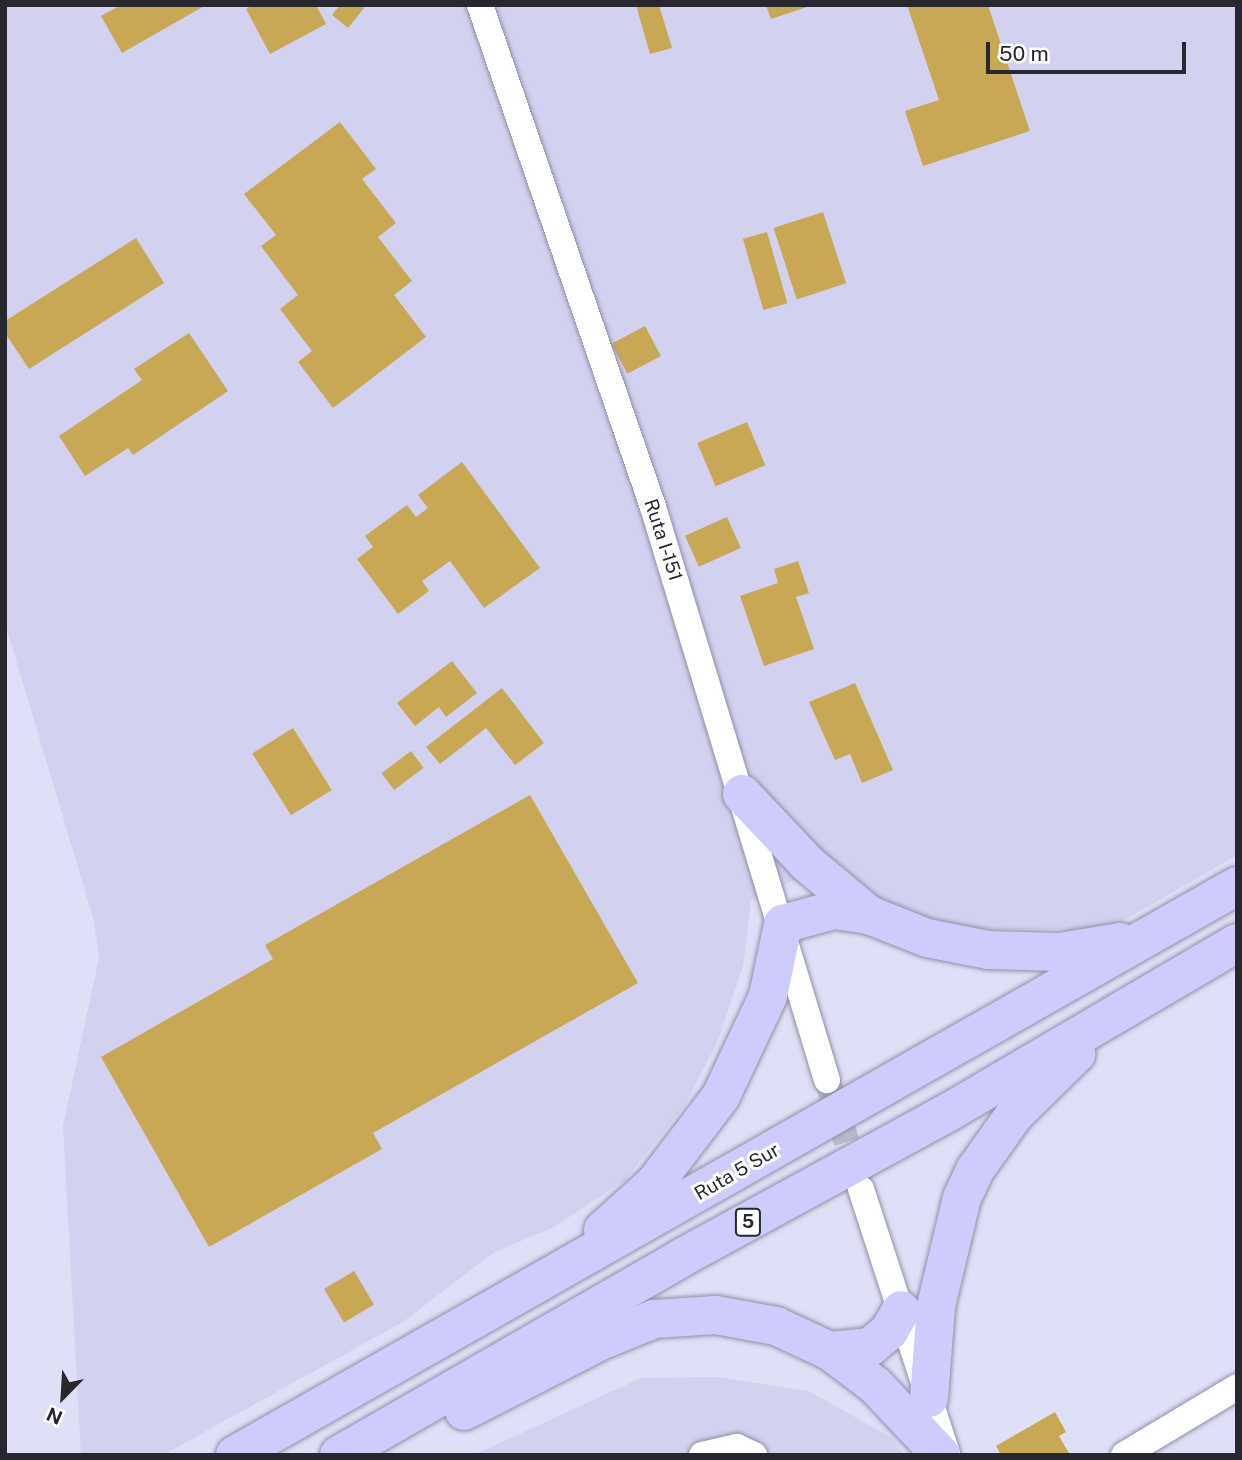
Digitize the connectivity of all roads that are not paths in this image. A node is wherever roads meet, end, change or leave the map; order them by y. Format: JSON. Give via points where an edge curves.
{"nodes":[{"id":1,"x":480,"y":5,"type":"edge"},
{"id":2,"x":742,"y":794,"type":"junction"},
{"id":3,"x":1237,"y":886,"type":"edge"},
{"id":4,"x":869,"y":915,"type":"junction"},
{"id":5,"x":783,"y":924,"type":"junction"},
{"id":6,"x":1165,"y":928,"type":"junction"},
{"id":7,"x":1237,"y":943,"type":"edge"},
{"id":8,"x":1156,"y":989,"type":"junction"},
{"id":9,"x":827,"y":1080,"type":"tunnel mouth"},
{"id":10,"x":862,"y":1189,"type":"tunnel mouth"},
{"id":11,"x":534,"y":1287,"type":"junction"},
{"id":12,"x":901,"y":1310,"type":"junction"},
{"id":13,"x":830,"y":1351,"type":"junction"},
{"id":14,"x":1237,"y":1387,"type":"edge"},
{"id":15,"x":929,"y":1398,"type":"junction"},
{"id":16,"x":235,"y":1455,"type":"edge"},
{"id":17,"x":339,"y":1455,"type":"edge"},
{"id":18,"x":370,"y":1455,"type":"edge"},
{"id":19,"x":702,"y":1455,"type":"edge"},
{"id":20,"x":754,"y":1455,"type":"edge"},
{"id":21,"x":941,"y":1455,"type":"edge"},
{"id":22,"x":947,"y":1455,"type":"edge"},
{"id":23,"x":1124,"y":1455,"type":"edge"}],
"edges":[{"from":1,"to":2,"type":"street","name":"Ruta I-151","via":[[653,507]]},
{"from":2,"to":4,"type":"highway","via":[[808,864]]},
{"from":2,"to":5,"type":"street","name":"Ruta I-151"},
{"from":3,"to":6,"type":"highway","name":"Ruta 5 Sur"},
{"from":4,"to":5,"type":"highway","via":[[834,910]]},
{"from":4,"to":6,"type":"highway","via":[[957,946],[1024,953],[1096,947]]},
{"from":5,"to":9,"type":"street","name":"Ruta I-151"},
{"from":5,"to":11,"type":"highway","via":[[778,960],[755,1031],[701,1128],[630,1208]]},
{"from":6,"to":11,"type":"highway","name":"Ruta 5 Sur"},
{"from":7,"to":8,"type":"highway","number":"5"},
{"from":8,"to":15,"type":"highway","via":[[1090,1041],[1015,1114],[975,1170],[944,1258],[930,1346]]},
{"from":8,"to":17,"type":"highway","number":"5","via":[[949,1112],[681,1258]]},
{"from":10,"to":12,"type":"street"},
{"from":11,"to":16,"type":"highway","name":"Ruta 5 Sur"},
{"from":12,"to":13,"type":"highway","via":[[889,1331],[870,1347]]},
{"from":12,"to":15,"type":"street"},
{"from":13,"to":18,"type":"highway","via":[[795,1333],[748,1319],[706,1315],[654,1319]]},
{"from":13,"to":21,"type":"highway","via":[[875,1385]]},
{"from":14,"to":23,"type":"street"},
{"from":15,"to":22,"type":"street"},
{"from":19,"to":20,"type":"street","via":[[737,1447]]}]}
